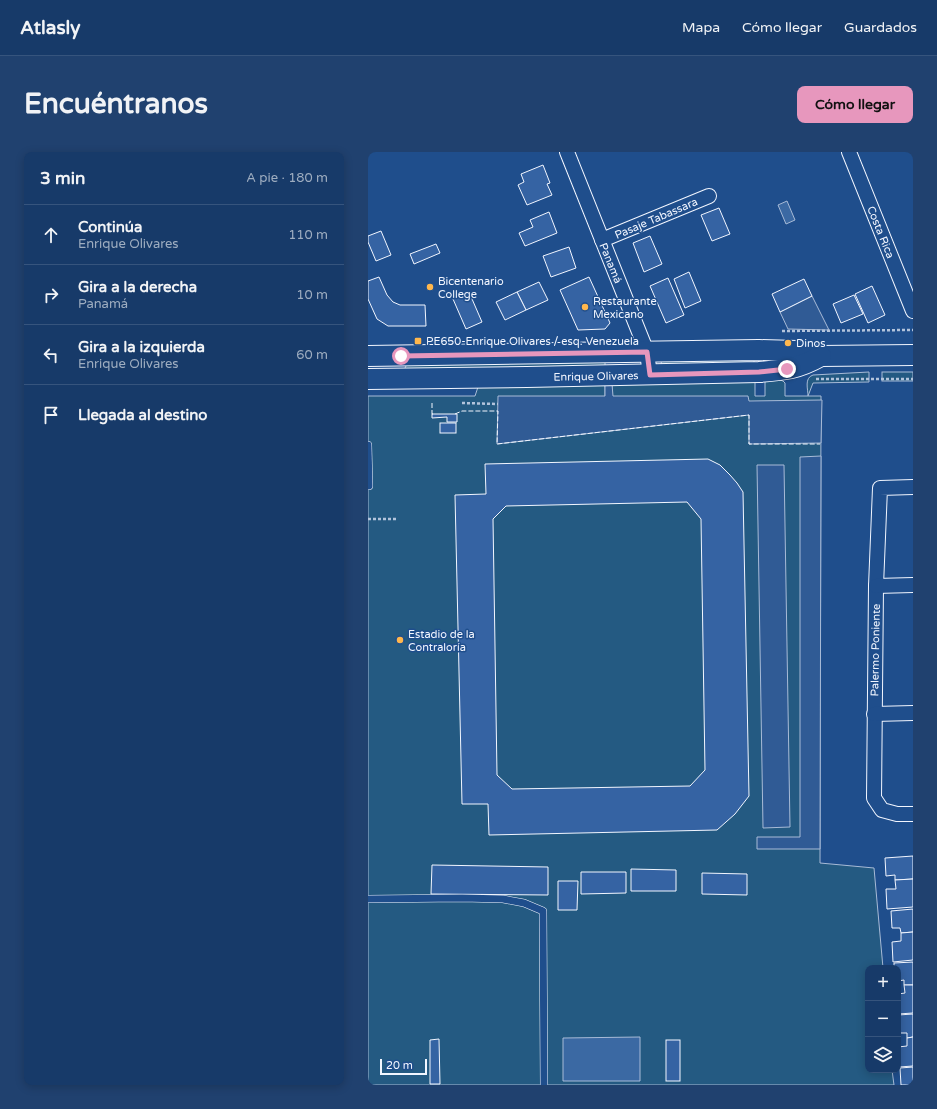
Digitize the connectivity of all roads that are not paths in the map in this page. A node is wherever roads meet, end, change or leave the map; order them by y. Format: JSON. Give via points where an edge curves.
{"nodes":[{"id":1,"x":567,"y":152,"type":"edge"},
{"id":2,"x":849,"y":152,"type":"edge"},
{"id":3,"x":709,"y":196,"type":"dead end"},
{"id":4,"x":602,"y":240,"type":"junction"},
{"id":5,"x":913,"y":311,"type":"edge"},
{"id":6,"x":647,"y":352,"type":"junction"},
{"id":7,"x":913,"y":355,"type":"edge"},
{"id":8,"x":368,"y":356,"type":"edge"},
{"id":9,"x":820,"y":356,"type":"junction"},
{"id":10,"x":369,"y":374,"type":"edge"},
{"id":11,"x":650,"y":375,"type":"junction"},
{"id":12,"x":368,"y":445,"type":"edge"},
{"id":13,"x":370,"y":486,"type":"dead end"},
{"id":14,"x":913,"y":487,"type":"edge"},
{"id":15,"x":913,"y":585,"type":"edge"},
{"id":16,"x":876,"y":586,"type":"junction"},
{"id":17,"x":913,"y":713,"type":"edge"},
{"id":18,"x":874,"y":714,"type":"junction"},
{"id":19,"x":913,"y":814,"type":"edge"},
{"id":20,"x":368,"y":899,"type":"edge"},
{"id":21,"x":544,"y":1085,"type":"edge"}],
"edges":[{"from":1,"to":4,"type":"street","name":"Panamá"},
{"from":2,"to":5,"type":"street","name":"Costa Rica"},
{"from":3,"to":4,"type":"street","name":"Pasaje Tabassara"},
{"from":4,"to":6,"type":"street","name":"Panamá"},
{"from":6,"to":8,"type":"main road","name":"Enrique Olivares"},
{"from":6,"to":9,"type":"main road","name":"Enrique Olivares","via":[[759,350],[797,351]]},
{"from":6,"to":11,"type":"street","name":"Panamá"},
{"from":7,"to":9,"type":"main road","name":"Enrique Olivares"},
{"from":9,"to":11,"type":"main road","name":"Enrique Olivares","via":[[795,368],[780,370]]},
{"from":10,"to":11,"type":"main road","name":"Enrique Olivares"},
{"from":12,"to":13,"type":"lane"},
{"from":14,"to":16,"type":"street","name":"Palermo Poniente","via":[[880,488]]},
{"from":15,"to":16,"type":"street"},
{"from":16,"to":18,"type":"street","name":"Palermo Poniente"},
{"from":17,"to":18,"type":"street"},
{"from":18,"to":19,"type":"street","name":"Palermo Poniente","via":[[874,798],[882,810],[897,814]]},
{"from":20,"to":21,"type":"lane","via":[[504,899],[524,903],[543,911]]}]}
